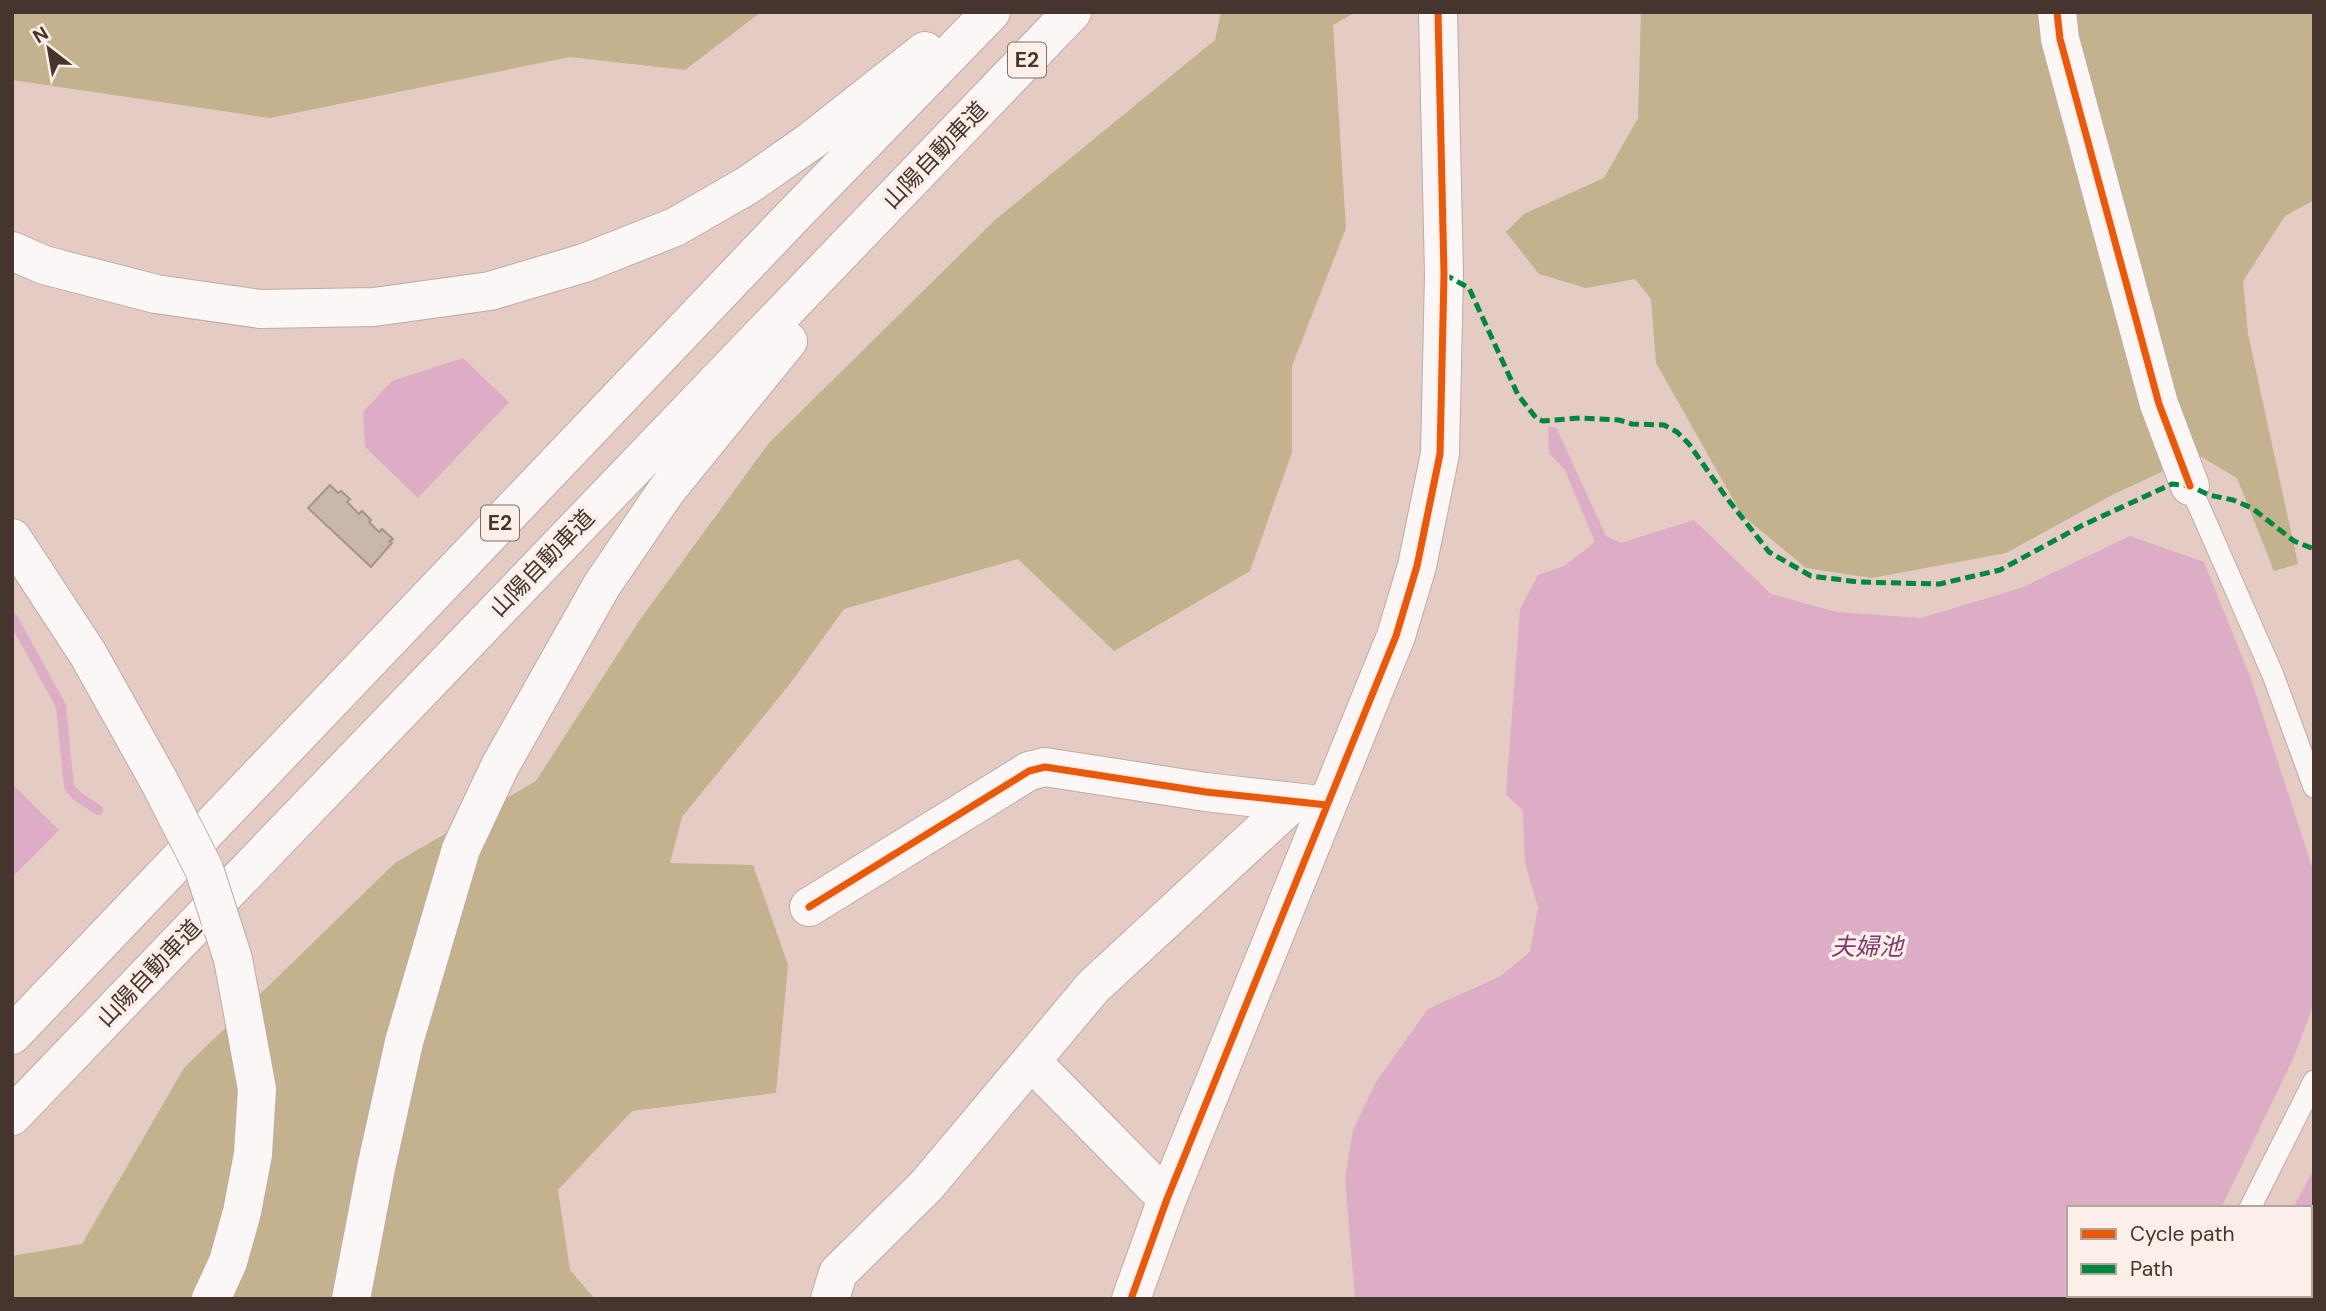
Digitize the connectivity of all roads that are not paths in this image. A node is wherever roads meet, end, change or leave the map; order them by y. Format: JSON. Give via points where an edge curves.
{"nodes":[{"id":1,"x":974,"y":12,"type":"edge"},
{"id":2,"x":991,"y":12,"type":"edge"},
{"id":3,"x":1072,"y":12,"type":"edge"},
{"id":4,"x":1438,"y":12,"type":"edge"},
{"id":5,"x":2057,"y":12,"type":"edge"},
{"id":6,"x":981,"y":107,"type":"junction"},
{"id":7,"x":12,"y":251,"type":"edge"},
{"id":8,"x":2190,"y":485,"type":"joint"},
{"id":9,"x":12,"y":538,"type":"edge"},
{"id":10,"x":2314,"y":787,"type":"edge"},
{"id":11,"x":1309,"y":804,"type":"junction"},
{"id":12,"x":809,"y":907,"type":"dead end"},
{"id":13,"x":12,"y":1035,"type":"edge"},
{"id":14,"x":1031,"y":1061,"type":"junction"},
{"id":15,"x":2314,"y":1081,"type":"edge"},
{"id":16,"x":12,"y":1116,"type":"edge"},
{"id":17,"x":1167,"y":1199,"type":"junction"},
{"id":18,"x":2251,"y":1206,"type":"edge"},
{"id":19,"x":211,"y":1299,"type":"edge"},
{"id":20,"x":351,"y":1299,"type":"edge"},
{"id":21,"x":830,"y":1299,"type":"edge"},
{"id":22,"x":1131,"y":1299,"type":"edge"}],
"edges":[{"from":1,"to":7,"type":"main road","via":[[748,185],[685,221],[584,263],[490,291],[374,307],[260,309],[156,294],[44,265]]},
{"from":2,"to":13,"type":"main road","number":"E2"},
{"from":3,"to":6,"type":"main road","name":"山陽自動車道","number":"E2"},
{"from":4,"to":11,"type":"main road","via":[[1444,274],[1440,454],[1417,566],[1396,636]]},
{"from":5,"to":8,"type":"main road","via":[[2060,39],[2159,404]]},
{"from":6,"to":16,"type":"main road","name":"山陽自動車道","number":"E2"},
{"from":6,"to":20,"type":"main road","via":[[666,492],[602,585],[500,766],[461,849],[408,1030]]},
{"from":8,"to":10,"type":"lane","via":[[2273,674]]},
{"from":9,"to":19,"type":"main road","bridge":true,"via":[[88,654],[159,782],[204,869],[233,959],[257,1089],[253,1154],[228,1262]]},
{"from":11,"to":12,"type":"main road","via":[[1045,767],[1029,771]]},
{"from":11,"to":14,"type":"main road","via":[[1093,987]]},
{"from":11,"to":17,"type":"main road"},
{"from":14,"to":17,"type":"main road"},
{"from":14,"to":21,"type":"main road","via":[[927,1185],[838,1273]]},
{"from":15,"to":18,"type":"lane"},
{"from":17,"to":22,"type":"main road"}]}
